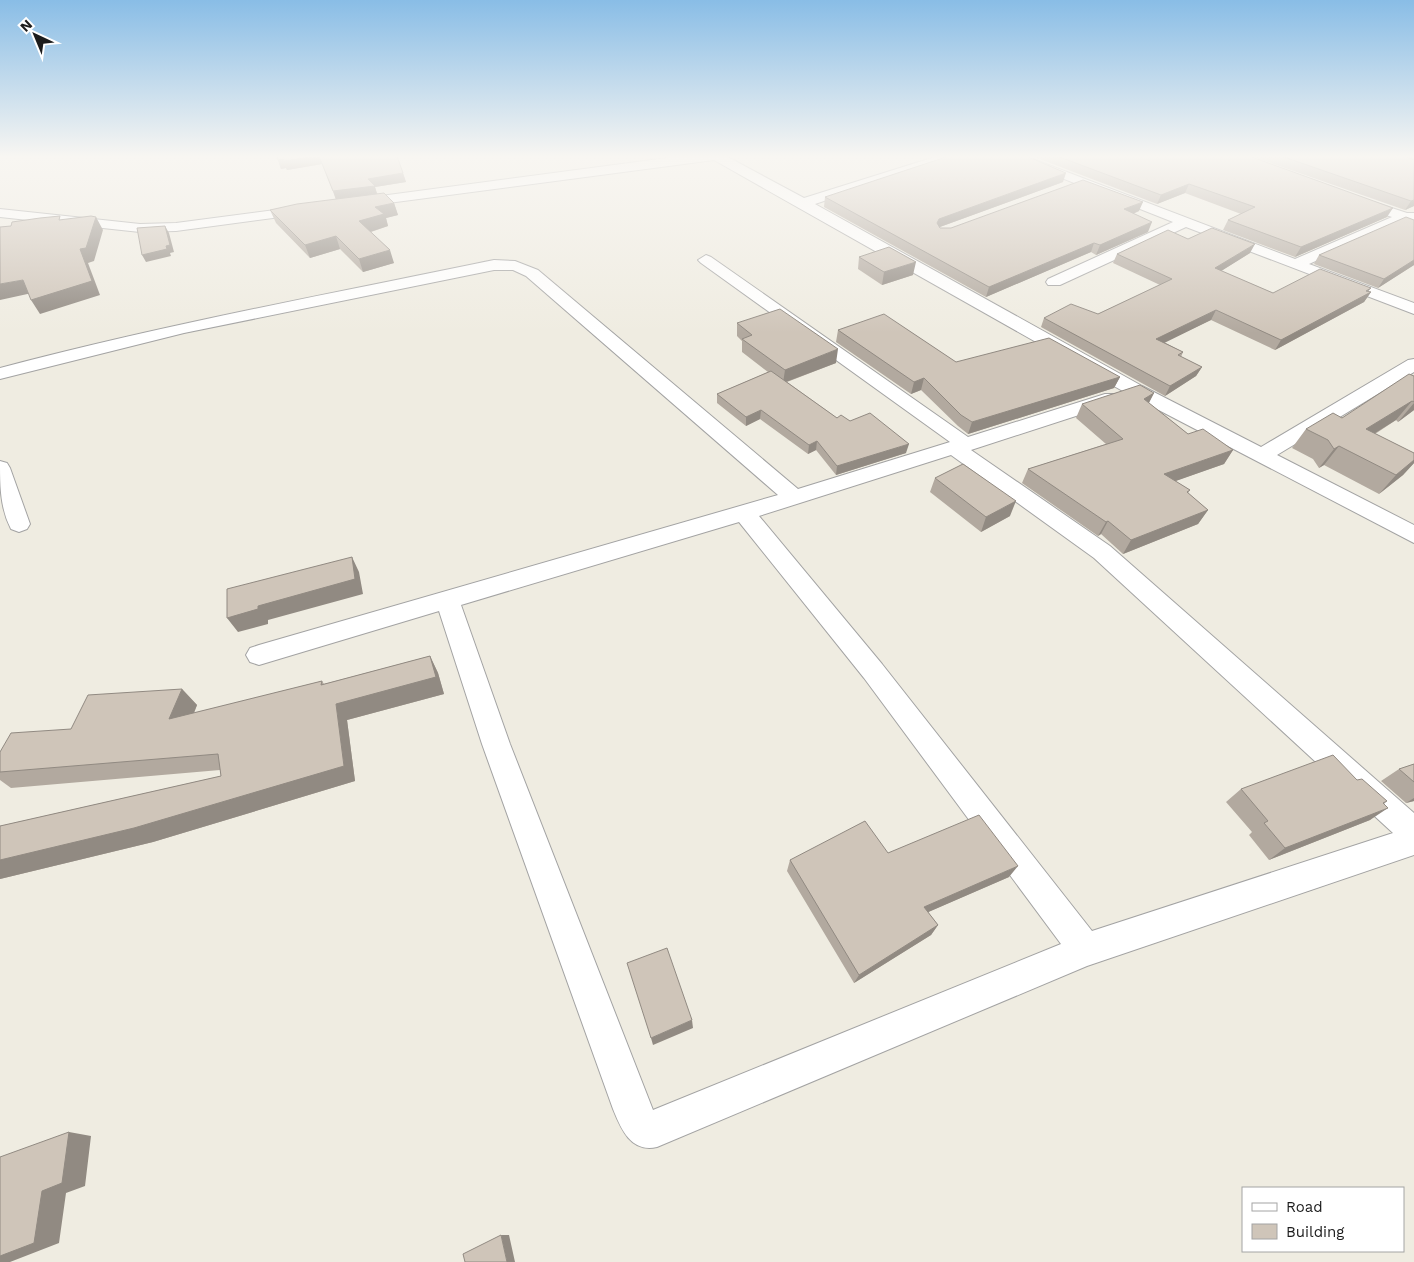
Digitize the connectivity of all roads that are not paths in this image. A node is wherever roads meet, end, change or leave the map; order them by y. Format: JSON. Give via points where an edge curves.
{"nodes":[{"id":1,"x":18,"y":215,"type":"edge"},
{"id":2,"x":270,"y":215,"type":"edge"},
{"id":3,"x":824,"y":215,"type":"edge"},
{"id":4,"x":1166,"y":215,"type":"edge"},
{"id":5,"x":1410,"y":216,"type":"edge"},
{"id":6,"x":1185,"y":222,"type":"junction"},
{"id":7,"x":706,"y":260,"type":"dead end"},
{"id":8,"x":1298,"y":263,"type":"junction"},
{"id":9,"x":1054,"y":282,"type":"dead end"},
{"id":10,"x":1414,"y":309,"type":"edge"},
{"id":11,"x":1414,"y":364,"type":"edge"},
{"id":12,"x":0,"y":374,"type":"edge"},
{"id":13,"x":1135,"y":390,"type":"junction"},
{"id":14,"x":960,"y":446,"type":"junction"},
{"id":15,"x":1263,"y":455,"type":"junction"},
{"id":16,"x":0,"y":468,"type":"edge"},
{"id":17,"x":794,"y":498,"type":"junction"},
{"id":18,"x":744,"y":513,"type":"junction"},
{"id":19,"x":19,"y":524,"type":"dead end"},
{"id":20,"x":1414,"y":535,"type":"edge"},
{"id":21,"x":448,"y":601,"type":"junction"},
{"id":22,"x":259,"y":655,"type":"dead end"},
{"id":23,"x":1414,"y":833,"type":"edge"},
{"id":24,"x":1414,"y":841,"type":"edge"},
{"id":25,"x":1086,"y":950,"type":"junction"}],
"edges":[{"from":1,"to":2,"type":"street","via":[[140,228],[176,227]]},
{"from":3,"to":13,"type":"street"},
{"from":4,"to":6,"type":"street"},
{"from":5,"to":8,"type":"street"},
{"from":6,"to":8,"type":"street"},
{"from":6,"to":9,"type":"street"},
{"from":7,"to":14,"type":"street"},
{"from":8,"to":10,"type":"street"},
{"from":11,"to":15,"type":"street"},
{"from":12,"to":17,"type":"street","via":[[133,338],[494,266],[515,266],[532,273]]},
{"from":13,"to":14,"type":"street"},
{"from":13,"to":15,"type":"street"},
{"from":14,"to":17,"type":"street"},
{"from":14,"to":23,"type":"street","via":[[1102,552]]},
{"from":15,"to":20,"type":"street"},
{"from":16,"to":19,"type":"street"},
{"from":17,"to":18,"type":"street"},
{"from":18,"to":21,"type":"street"},
{"from":18,"to":25,"type":"street","via":[[873,671]]},
{"from":21,"to":22,"type":"street"},
{"from":21,"to":25,"type":"street","via":[[496,744],[632,1109],[639,1123],[648,1130]]},
{"from":24,"to":25,"type":"street"}]}
